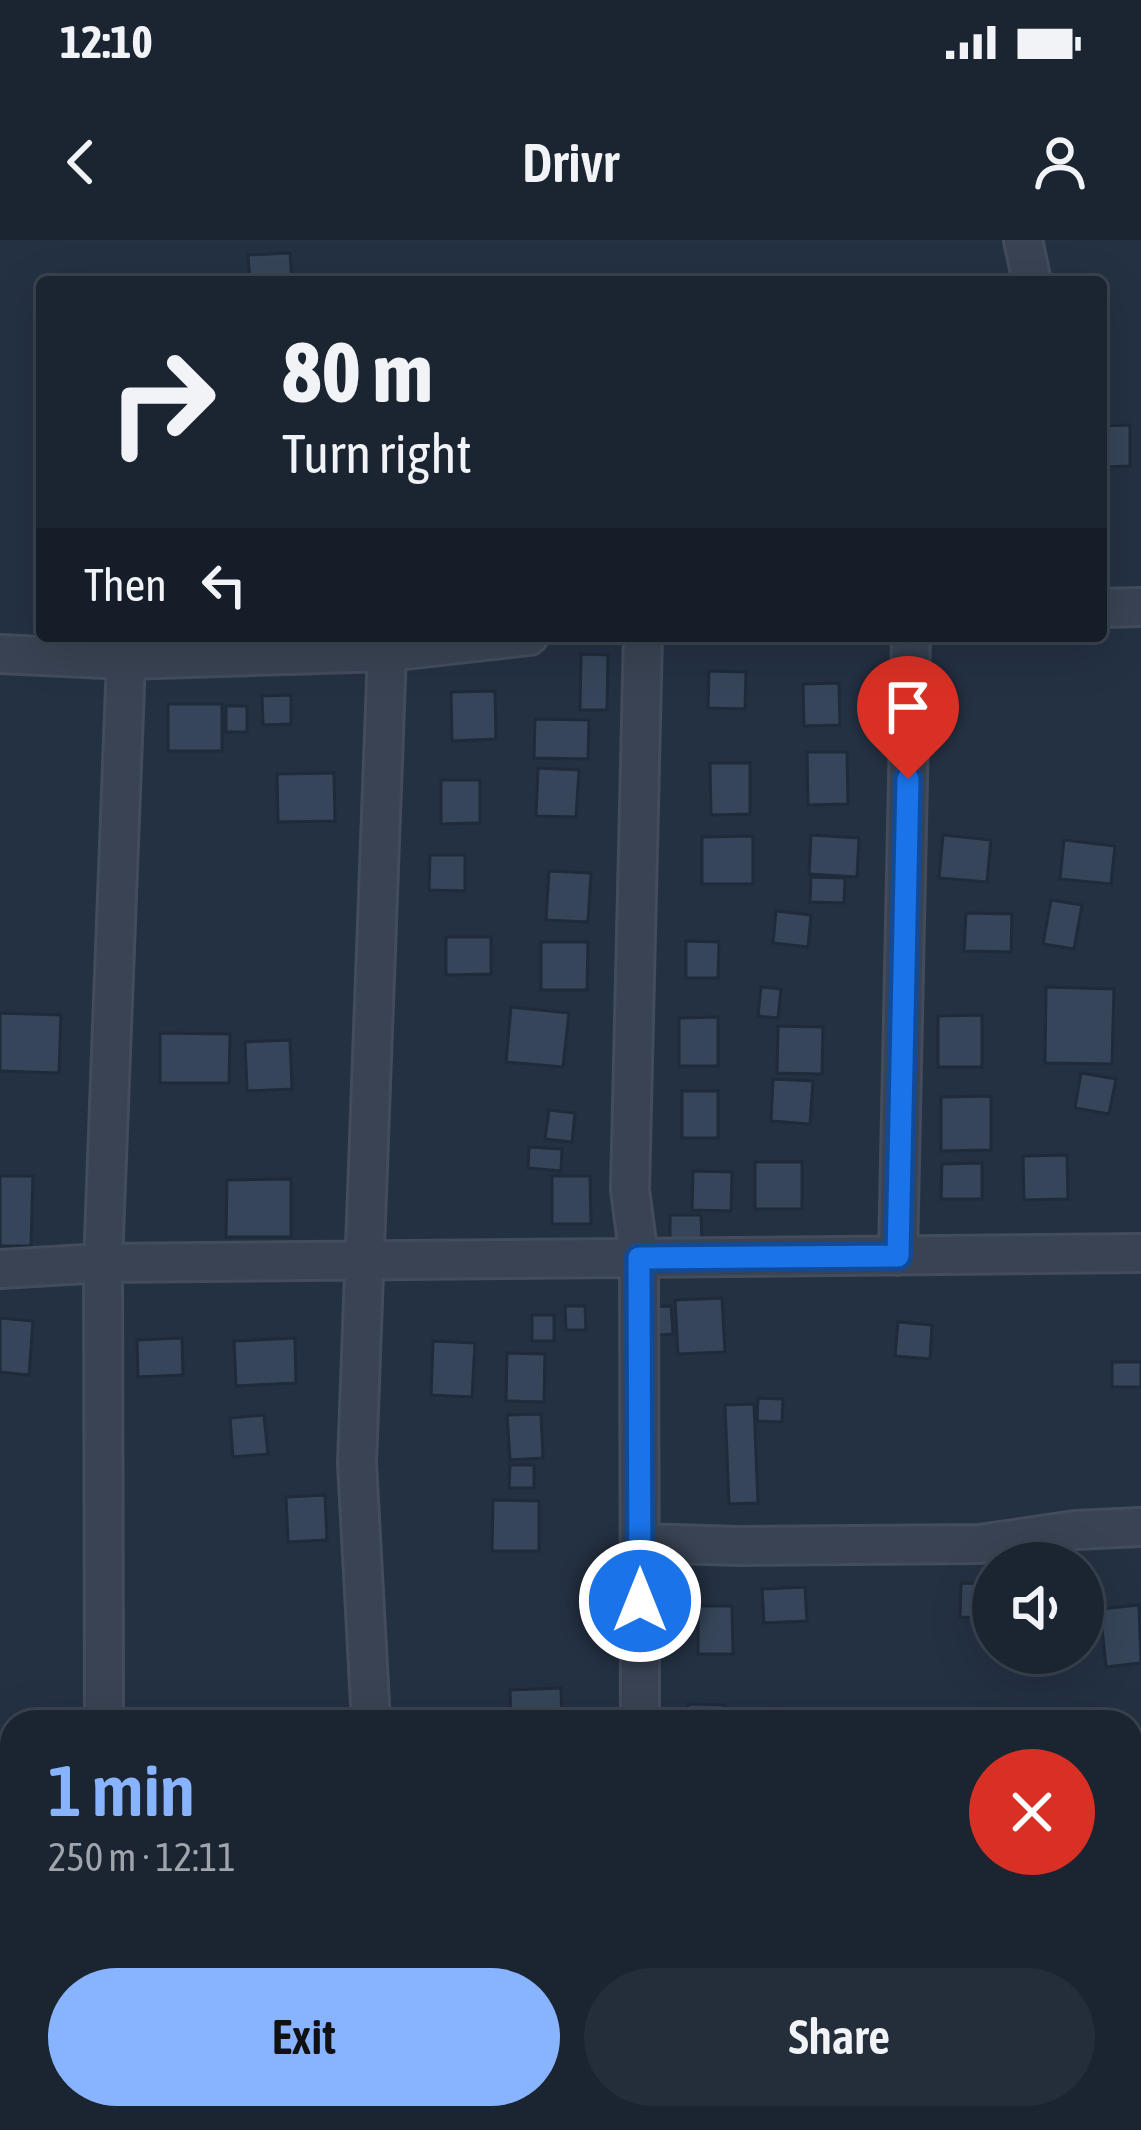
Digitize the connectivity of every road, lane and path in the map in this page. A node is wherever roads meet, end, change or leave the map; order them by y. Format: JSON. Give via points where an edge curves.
{"nodes":[{"id":1,"x":1023,"y":240,"type":"edge"},
{"id":2,"x":1031,"y":276,"type":"edge"},
{"id":3,"x":1107,"y":608,"type":"edge"},
{"id":4,"x":1141,"y":608,"type":"edge"},
{"id":5,"x":476,"y":642,"type":"edge"},
{"id":6,"x":644,"y":642,"type":"edge"},
{"id":7,"x":911,"y":642,"type":"edge"},
{"id":8,"x":387,"y":652,"type":"junction"},
{"id":9,"x":0,"y":654,"type":"edge"},
{"id":10,"x":126,"y":660,"type":"junction"},
{"id":11,"x":1141,"y":1253,"type":"edge"},
{"id":12,"x":898,"y":1256,"type":"junction"},
{"id":13,"x":639,"y":1258,"type":"junction"},
{"id":14,"x":366,"y":1261,"type":"junction"},
{"id":15,"x":103,"y":1263,"type":"junction"},
{"id":16,"x":0,"y":1269,"type":"edge"},
{"id":17,"x":1141,"y":1527,"type":"edge"},
{"id":18,"x":640,"y":1543,"type":"junction"},
{"id":19,"x":104,"y":1710,"type":"edge"},
{"id":20,"x":370,"y":1710,"type":"edge"},
{"id":21,"x":640,"y":1710,"type":"edge"}],
"edges":[{"from":1,"to":2,"type":"street"},
{"from":3,"to":4,"type":"street"},
{"from":5,"to":8,"type":"street"},
{"from":6,"to":13,"type":"street","via":[[630,1190]]},
{"from":7,"to":12,"type":"street"},
{"from":8,"to":10,"type":"street"},
{"from":8,"to":14,"type":"street"},
{"from":9,"to":10,"type":"street"},
{"from":10,"to":15,"type":"street"},
{"from":11,"to":12,"type":"street"},
{"from":12,"to":13,"type":"street"},
{"from":13,"to":14,"type":"street"},
{"from":13,"to":18,"type":"street"},
{"from":14,"to":15,"type":"street"},
{"from":14,"to":20,"type":"street","via":[[357,1463]]},
{"from":15,"to":16,"type":"street"},
{"from":15,"to":19,"type":"street"},
{"from":17,"to":18,"type":"street","via":[[980,1544]]},
{"from":18,"to":21,"type":"street"}]}
